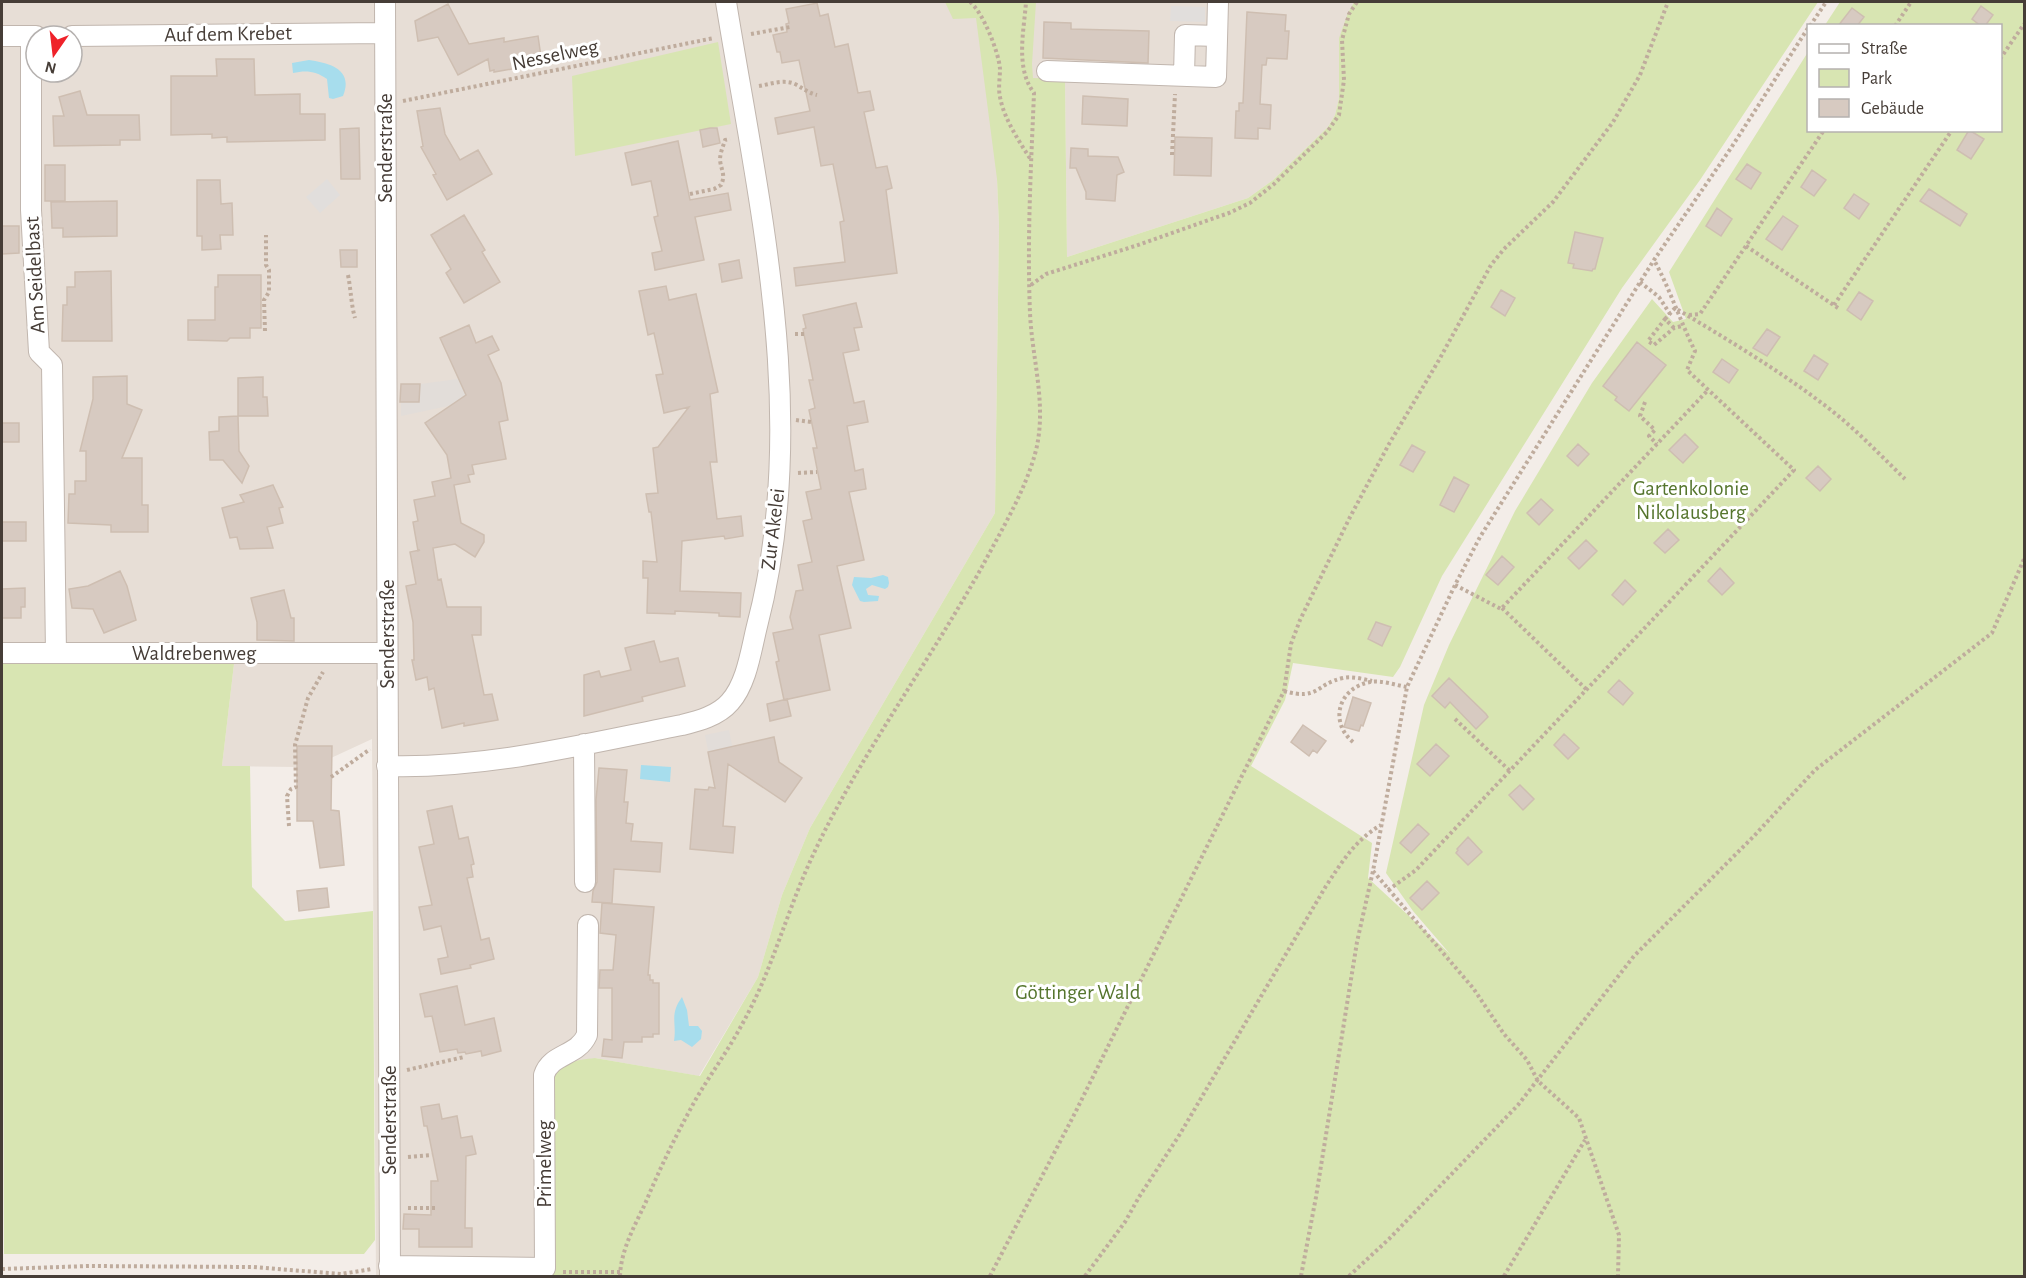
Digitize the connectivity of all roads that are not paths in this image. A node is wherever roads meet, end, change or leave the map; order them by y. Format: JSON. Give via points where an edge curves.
{"nodes":[{"id":1,"x":385,"y":2,"type":"edge"},
{"id":2,"x":726,"y":2,"type":"edge"},
{"id":3,"x":1218,"y":2,"type":"edge"},
{"id":4,"x":385,"y":33,"type":"junction"},
{"id":5,"x":2,"y":36,"type":"edge"},
{"id":6,"x":84,"y":36,"type":"edge"},
{"id":7,"x":1217,"y":36,"type":"junction"},
{"id":8,"x":24,"y":37,"type":"edge"},
{"id":9,"x":1047,"y":71,"type":"dead end"},
{"id":10,"x":1182,"y":76,"type":"junction"},
{"id":11,"x":33,"y":84,"type":"edge"},
{"id":12,"x":2,"y":653,"type":"edge"},
{"id":13,"x":56,"y":653,"type":"junction"},
{"id":14,"x":387,"y":653,"type":"junction"},
{"id":15,"x":584,"y":744,"type":"junction"},
{"id":16,"x":387,"y":766,"type":"junction"},
{"id":17,"x":585,"y":882,"type":"dead end"},
{"id":18,"x":588,"y":925,"type":"dead end"},
{"id":19,"x":389,"y":1271,"type":"edge"}],
"edges":[{"from":1,"to":4,"type":"street","name":"Senderstraße"},
{"from":2,"to":15,"type":"street","name":"Zur Akelei","via":[[775,314],[781,446],[778,504],[760,614],[740,687],[719,711],[702,720]]},
{"from":3,"to":7,"type":"street"},
{"from":4,"to":6,"type":"street","name":"Auf dem Krebet"},
{"from":4,"to":14,"type":"street","name":"Senderstraße"},
{"from":5,"to":8,"type":"street"},
{"from":7,"to":10,"type":"street","via":[[1185,35]]},
{"from":7,"to":10,"type":"street","via":[[1216,77]]},
{"from":9,"to":10,"type":"street"},
{"from":11,"to":13,"type":"street","name":"Am Seidelbast","via":[[31,210],[39,352],[52,365]]},
{"from":12,"to":13,"type":"street","name":"Waldrebenweg"},
{"from":13,"to":14,"type":"street","name":"Waldrebenweg"},
{"from":14,"to":16,"type":"street","name":"Senderstraße"},
{"from":15,"to":16,"type":"street","name":"Zur Akelei","via":[[474,762]]},
{"from":15,"to":17,"type":"street"},
{"from":16,"to":19,"type":"street","name":"Senderstraße"},
{"from":18,"to":19,"type":"street","name":"Primelweg","via":[[588,1029],[584,1041],[550,1064],[544,1074],[545,1268]]}]}
